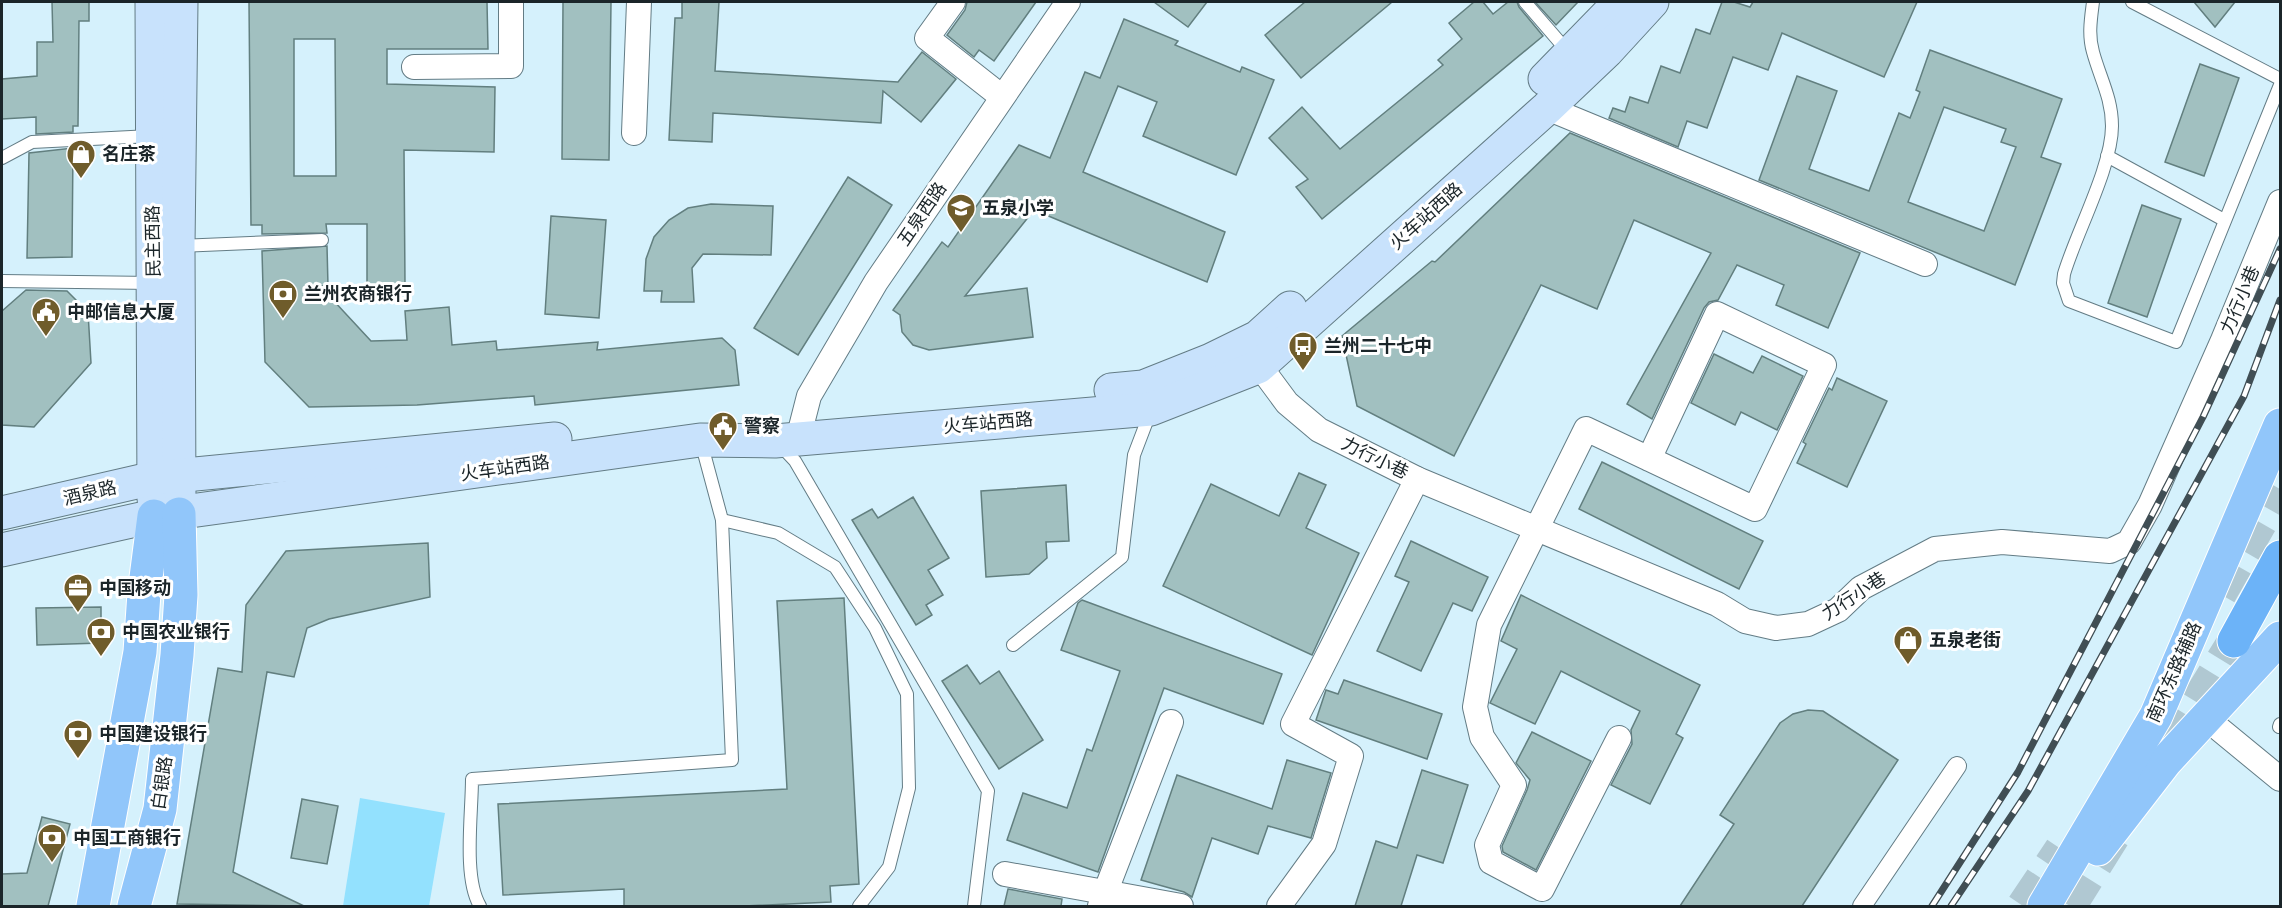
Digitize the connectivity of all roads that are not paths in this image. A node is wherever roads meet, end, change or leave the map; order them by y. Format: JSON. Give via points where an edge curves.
{"nodes":[{"id":1,"x":152,"y":2,"type":"edge"},
{"id":2,"x":181,"y":2,"type":"edge"},
{"id":3,"x":511,"y":2,"type":"edge"},
{"id":4,"x":639,"y":2,"type":"edge"},
{"id":5,"x":953,"y":2,"type":"edge"},
{"id":6,"x":1068,"y":2,"type":"edge"},
{"id":7,"x":1525,"y":2,"type":"edge"},
{"id":8,"x":1620,"y":2,"type":"edge"},
{"id":9,"x":1652,"y":2,"type":"edge"},
{"id":10,"x":2093,"y":2,"type":"edge"},
{"id":11,"x":2132,"y":2,"type":"edge"},
{"id":12,"x":1570,"y":54,"type":"junction"},
{"id":13,"x":414,"y":67,"type":"dead end"},
{"id":14,"x":2280,"y":79,"type":"edge"},
{"id":15,"x":2280,"y":85,"type":"edge"},
{"id":16,"x":1002,"y":97,"type":"junction"},
{"id":17,"x":1547,"y":108,"type":"junction"},
{"id":18,"x":634,"y":133,"type":"dead end"},
{"id":19,"x":151,"y":135,"type":"junction"},
{"id":20,"x":2107,"y":156,"type":"junction"},
{"id":21,"x":2,"y":158,"type":"edge"},
{"id":22,"x":2280,"y":202,"type":"edge"},
{"id":23,"x":2224,"y":220,"type":"junction"},
{"id":24,"x":322,"y":240,"type":"dead end"},
{"id":25,"x":177,"y":246,"type":"junction"},
{"id":26,"x":1925,"y":264,"type":"dead end"},
{"id":27,"x":2,"y":281,"type":"edge"},
{"id":28,"x":154,"y":283,"type":"junction"},
{"id":29,"x":1251,"y":355,"type":"junction"},
{"id":30,"x":1151,"y":409,"type":"junction"},
{"id":31,"x":2280,"y":425,"type":"edge"},
{"id":32,"x":793,"y":432,"type":"junction"},
{"id":33,"x":700,"y":440,"type":"junction"},
{"id":34,"x":1649,"y":459,"type":"junction"},
{"id":35,"x":166,"y":477,"type":"junction"},
{"id":36,"x":1417,"y":479,"type":"junction"},
{"id":37,"x":2,"y":513,"type":"edge"},
{"id":38,"x":166,"y":515,"type":"junction"},
{"id":39,"x":722,"y":520,"type":"junction"},
{"id":40,"x":1538,"y":530,"type":"junction"},
{"id":41,"x":2,"y":550,"type":"edge"},
{"id":42,"x":2280,"y":557,"type":"edge"},
{"id":43,"x":2280,"y":638,"type":"edge"},
{"id":44,"x":2234,"y":641,"type":"tunnel mouth"},
{"id":45,"x":1013,"y":645,"type":"dead end"},
{"id":46,"x":2206,"y":719,"type":"junction"},
{"id":47,"x":1171,"y":722,"type":"dead end"},
{"id":48,"x":1619,"y":738,"type":"dead end"},
{"id":49,"x":1957,"y":766,"type":"dead end"},
{"id":50,"x":2280,"y":779,"type":"edge"},
{"id":51,"x":1005,"y":874,"type":"dead end"},
{"id":52,"x":1103,"y":899,"type":"edge"},
{"id":53,"x":93,"y":906,"type":"edge"},
{"id":54,"x":134,"y":906,"type":"edge"},
{"id":55,"x":480,"y":906,"type":"edge"},
{"id":56,"x":859,"y":906,"type":"edge"},
{"id":57,"x":974,"y":906,"type":"edge"},
{"id":58,"x":1180,"y":906,"type":"edge"},
{"id":59,"x":1279,"y":906,"type":"edge"},
{"id":60,"x":1862,"y":906,"type":"edge"},
{"id":61,"x":2044,"y":906,"type":"edge"},
{"id":62,"x":2052,"y":906,"type":"edge"}],
"edges":[{"from":1,"to":19,"type":"main road","name":"民主西路"},
{"from":2,"to":25,"type":"main road","name":"民主西路"},
{"from":3,"to":13,"type":"street","via":[[511,66]]},
{"from":4,"to":18,"type":"street"},
{"from":5,"to":16,"type":"street","via":[[927,38]]},
{"from":6,"to":16,"type":"street","name":"五泉西路"},
{"from":7,"to":12,"type":"lane"},
{"from":8,"to":12,"type":"main road","name":"火车站西路"},
{"from":9,"to":17,"type":"main road","name":"火车站西路"},
{"from":10,"to":20,"type":"lane","via":[[2089,26],[2092,51],[2110,101],[2112,129]]},
{"from":11,"to":14,"type":"lane"},
{"from":12,"to":29,"type":"main road","name":"火车站西路","via":[[1526,98],[1267,329]]},
{"from":15,"to":23,"type":"lane"},
{"from":16,"to":32,"type":"street","name":"五泉西路","via":[[876,282],[809,396]]},
{"from":17,"to":26,"type":"street"},
{"from":17,"to":29,"type":"main road","name":"火车站西路"},
{"from":19,"to":21,"type":"lane","via":[[32,142]]},
{"from":19,"to":28,"type":"main road","name":"民主西路"},
{"from":20,"to":23,"type":"lane"},
{"from":20,"to":23,"type":"lane","via":[[2064,274],[2069,301],[2176,342]]},
{"from":22,"to":40,"type":"street","name":"力行小巷","via":[[2150,506],[2129,542],[2110,551],[2002,542],[1935,549],[1861,588],[1838,610],[1809,624],[1776,628],[1745,621],[1717,604]]},
{"from":24,"to":25,"type":"lane"},
{"from":25,"to":35,"type":"main road","name":"民主西路"},
{"from":27,"to":28,"type":"lane"},
{"from":28,"to":35,"type":"main road","name":"民主西路"},
{"from":29,"to":30,"type":"main road","name":"火车站西路"},
{"from":29,"to":32,"type":"main road","name":"火车站西路","via":[[1143,387]]},
{"from":29,"to":36,"type":"street","name":"力行小巷","via":[[1287,403],[1319,430]]},
{"from":30,"to":32,"type":"main road","name":"火车站西路"},
{"from":30,"to":45,"type":"lane","via":[[1134,454],[1122,557]]},
{"from":31,"to":61,"type":"main road","name":"南环东路辅路","via":[[2156,716]]},
{"from":32,"to":33,"type":"main road","name":"火车站西路"},
{"from":32,"to":35,"type":"main road","name":"火车站西路"},
{"from":32,"to":57,"type":"lane","via":[[795,461],[988,791]]},
{"from":33,"to":38,"type":"main road","name":"火车站西路"},
{"from":33,"to":39,"type":"lane"},
{"from":34,"to":34,"type":"street","via":[[1717,314],[1824,364],[1755,510]]},
{"from":34,"to":40,"type":"street","via":[[1586,429]]},
{"from":35,"to":37,"type":"main road","name":"酒泉路"},
{"from":35,"to":38,"type":"main road","name":"民主西路"},
{"from":36,"to":40,"type":"street","name":"力行小巷"},
{"from":36,"to":59,"type":"street","via":[[1293,724],[1351,756],[1324,844]]},
{"from":38,"to":41,"type":"main road","name":"酒泉路"},
{"from":38,"to":53,"type":"main road","via":[[144,593],[140,652]]},
{"from":38,"to":54,"type":"main road","name":"白银路","via":[[181,596],[178,643],[160,809]]},
{"from":39,"to":55,"type":"lane","via":[[732,760],[472,778],[470,877]]},
{"from":39,"to":56,"type":"lane","via":[[778,533],[835,567],[875,628],[907,694],[909,788],[889,867]]},
{"from":40,"to":48,"type":"street","via":[[1489,625],[1475,707],[1482,737],[1514,785],[1487,845],[1491,862],[1542,888]]},
{"from":42,"to":44,"type":"highway"},
{"from":43,"to":46,"type":"main road"},
{"from":46,"to":50,"type":"street"},
{"from":46,"to":62,"type":"main road","via":[[2166,761]]},
{"from":47,"to":52,"type":"street"},
{"from":49,"to":60,"type":"street"},
{"from":51,"to":52,"type":"street"},
{"from":52,"to":58,"type":"street"}]}
